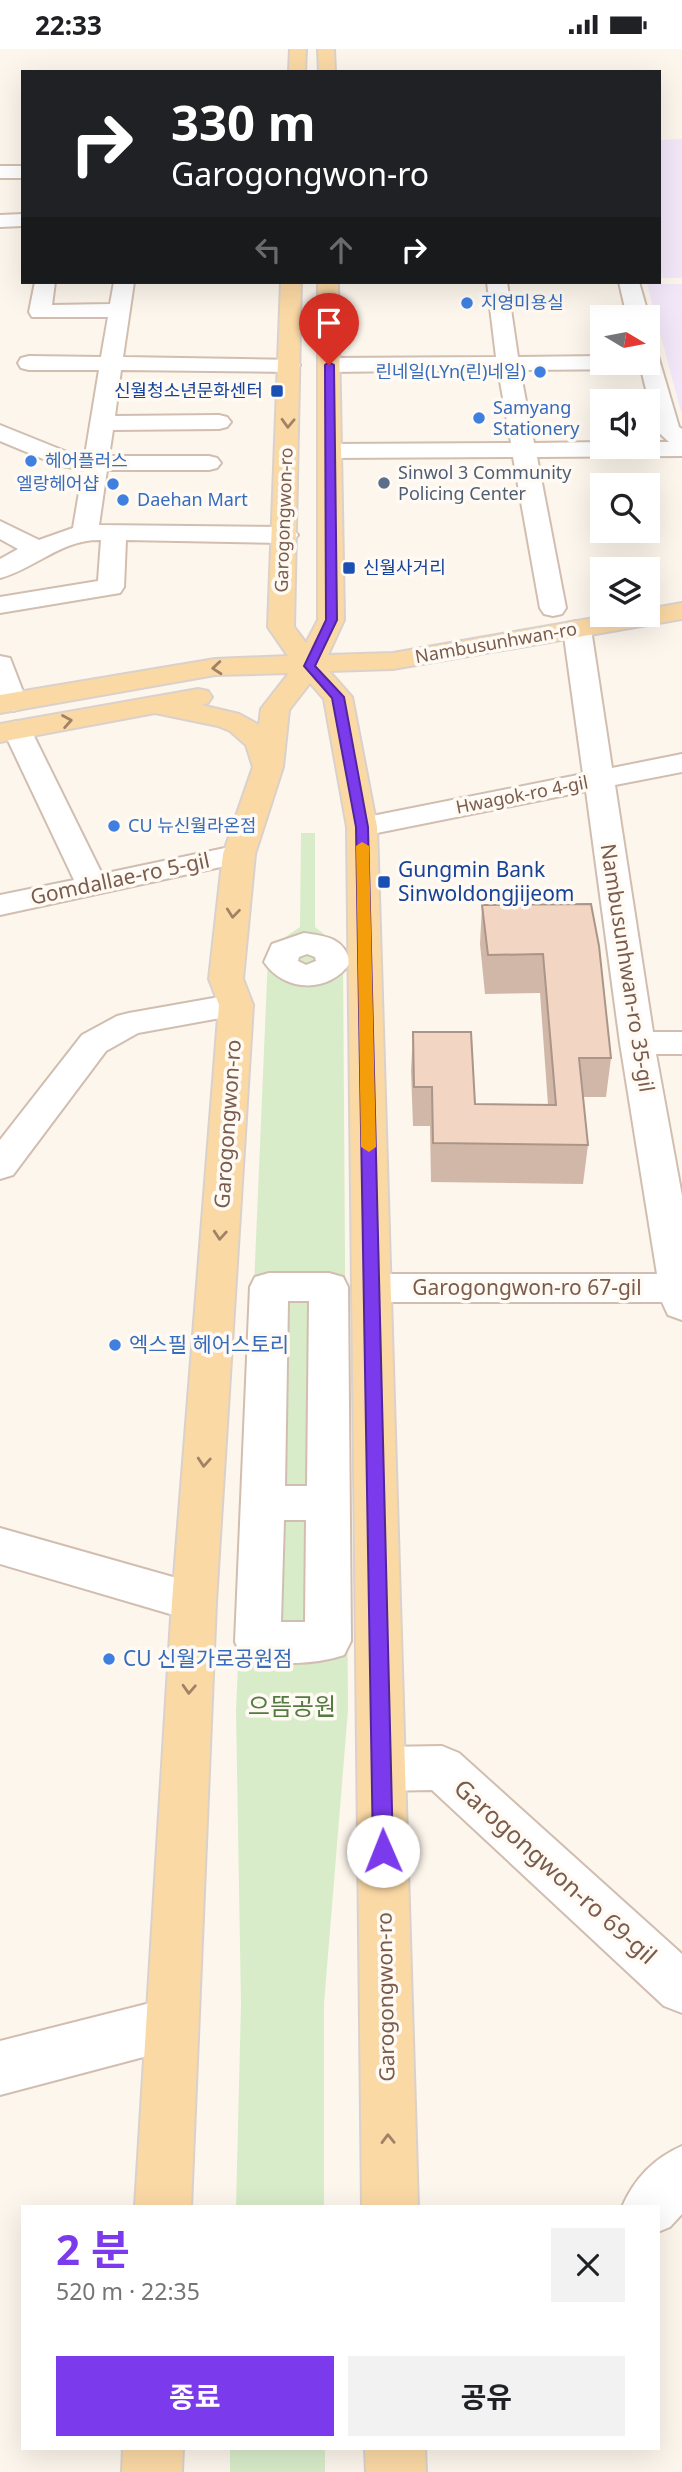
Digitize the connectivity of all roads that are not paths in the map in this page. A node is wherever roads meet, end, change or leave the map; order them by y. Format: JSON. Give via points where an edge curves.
{"nodes":[{"id":1,"x":298,"y":49,"type":"edge"},
{"id":2,"x":326,"y":49,"type":"edge"},
{"id":3,"x":297,"y":70,"type":"edge"},
{"id":4,"x":327,"y":70,"type":"edge"},
{"id":5,"x":21,"y":171,"type":"edge"},
{"id":6,"x":0,"y":172,"type":"edge"},
{"id":7,"x":21,"y":220,"type":"edge"},
{"id":8,"x":0,"y":221,"type":"edge"},
{"id":9,"x":45,"y":284,"type":"edge"},
{"id":10,"x":124,"y":284,"type":"edge"},
{"id":11,"x":291,"y":284,"type":"edge"},
{"id":12,"x":328,"y":284,"type":"edge"},
{"id":13,"x":497,"y":284,"type":"edge"},
{"id":14,"x":630,"y":284,"type":"edge"},
{"id":15,"x":635,"y":305,"type":"edge"},
{"id":16,"x":119,"y":310,"type":"junction"},
{"id":17,"x":590,"y":361,"type":"edge"},
{"id":18,"x":29,"y":363,"type":"dead end"},
{"id":19,"x":111,"y":363,"type":"junction"},
{"id":20,"x":508,"y":363,"type":"junction"},
{"id":21,"x":289,"y":365,"type":"junction"},
{"id":22,"x":329,"y":365,"type":"junction"},
{"id":23,"x":652,"y":375,"type":"edge"},
{"id":24,"x":219,"y":422,"type":"dead end"},
{"id":25,"x":102,"y":423,"type":"junction"},
{"id":26,"x":0,"y":432,"type":"edge"},
{"id":27,"x":682,"y":441,"type":"edge"},
{"id":28,"x":682,"y":449,"type":"edge"},
{"id":29,"x":523,"y":450,"type":"junction"},
{"id":30,"x":330,"y":451,"type":"junction"},
{"id":31,"x":96,"y":463,"type":"junction"},
{"id":32,"x":209,"y":463,"type":"dead end"},
{"id":33,"x":0,"y":529,"type":"edge"},
{"id":34,"x":85,"y":532,"type":"junction"},
{"id":35,"x":114,"y":534,"type":"junction"},
{"id":36,"x":285,"y":535,"type":"junction"},
{"id":37,"x":37,"y":549,"type":"junction"},
{"id":38,"x":0,"y":570,"type":"edge"},
{"id":39,"x":590,"y":601,"type":"edge"},
{"id":40,"x":0,"y":605,"type":"edge"},
{"id":41,"x":553,"y":608,"type":"junction"},
{"id":42,"x":682,"y":611,"type":"edge"},
{"id":43,"x":472,"y":621,"type":"dead end"},
{"id":44,"x":577,"y":629,"type":"junction"},
{"id":45,"x":392,"y":635,"type":"dead end"},
{"id":46,"x":0,"y":664,"type":"edge"},
{"id":47,"x":309,"y":666,"type":"junction"},
{"id":48,"x":143,"y":707,"type":"junction"},
{"id":49,"x":8,"y":717,"type":"edge"},
{"id":50,"x":682,"y":763,"type":"edge"},
{"id":51,"x":268,"y":767,"type":"junction"},
{"id":52,"x":599,"y":779,"type":"junction"},
{"id":53,"x":362,"y":827,"type":"junction"},
{"id":54,"x":239,"y":854,"type":"junction"},
{"id":55,"x":92,"y":885,"type":"junction"},
{"id":56,"x":0,"y":905,"type":"edge"},
{"id":57,"x":281,"y":962,"type":"dead end"},
{"id":58,"x":333,"y":963,"type":"dead end"},
{"id":59,"x":236,"y":1005,"type":"junction"},
{"id":60,"x":637,"y":1043,"type":"junction"},
{"id":61,"x":682,"y":1043,"type":"edge"},
{"id":62,"x":0,"y":1167,"type":"edge"},
{"id":63,"x":372,"y":1288,"type":"junction"},
{"id":64,"x":681,"y":1294,"type":"edge"},
{"id":65,"x":263,"y":1503,"type":"junction"},
{"id":66,"x":328,"y":1503,"type":"junction"},
{"id":67,"x":5,"y":1556,"type":"edge"},
{"id":68,"x":194,"y":1602,"type":"junction"},
{"id":69,"x":382,"y":1769,"type":"junction"},
{"id":70,"x":682,"y":1988,"type":"edge"},
{"id":71,"x":170,"y":2024,"type":"junction"},
{"id":72,"x":0,"y":2068,"type":"edge"},
{"id":73,"x":682,"y":2174,"type":"edge"},
{"id":74,"x":163,"y":2205,"type":"edge"},
{"id":75,"x":390,"y":2205,"type":"edge"},
{"id":76,"x":652,"y":2205,"type":"edge"},
{"id":77,"x":153,"y":2450,"type":"edge"},
{"id":78,"x":395,"y":2450,"type":"edge"},
{"id":79,"x":152,"y":2472,"type":"edge"},
{"id":80,"x":396,"y":2472,"type":"edge"}],
"edges":[{"from":1,"to":3,"type":"main road"},
{"from":2,"to":4,"type":"main road"},
{"from":5,"to":6,"type":"street"},
{"from":7,"to":8,"type":"street"},
{"from":9,"to":16,"type":"street","via":[[40,312]]},
{"from":10,"to":16,"type":"street"},
{"from":11,"to":21,"type":"main road","name":"Garogongwon-ro"},
{"from":12,"to":22,"type":"main road","name":"Garogongwon-ro"},
{"from":13,"to":20,"type":"street"},
{"from":14,"to":15,"type":"street"},
{"from":16,"to":19,"type":"street"},
{"from":17,"to":20,"type":"street"},
{"from":18,"to":19,"type":"street"},
{"from":19,"to":21,"type":"street"},
{"from":19,"to":25,"type":"street"},
{"from":20,"to":22,"type":"street"},
{"from":20,"to":29,"type":"street"},
{"from":21,"to":36,"type":"main road","name":"Garogongwon-ro","one_way":true},
{"from":22,"to":30,"type":"main road","name":"Garogongwon-ro"},
{"from":23,"to":27,"type":"street","via":[[668,430]]},
{"from":24,"to":25,"type":"street"},
{"from":25,"to":31,"type":"street"},
{"from":26,"to":31,"type":"street","via":[[68,461]]},
{"from":28,"to":29,"type":"street"},
{"from":29,"to":30,"type":"street"},
{"from":29,"to":41,"type":"street"},
{"from":30,"to":47,"type":"main road","name":"Garogongwon-ro","via":[[331,620]]},
{"from":31,"to":32,"type":"street"},
{"from":31,"to":34,"type":"street"},
{"from":33,"to":37,"type":"street"},
{"from":34,"to":35,"type":"street"},
{"from":34,"to":37,"type":"street"},
{"from":35,"to":36,"type":"street"},
{"from":35,"to":40,"type":"street","via":[[111,587]]},
{"from":36,"to":47,"type":"main road","name":"Garogongwon-ro","via":[[281,627]]},
{"from":37,"to":38,"type":"street"},
{"from":39,"to":41,"type":"main road","name":"Nambusunhwan-ro"},
{"from":41,"to":43,"type":"main road","name":"Nambusunhwan-ro"},
{"from":42,"to":44,"type":"main road","name":"Nambusunhwan-ro"},
{"from":44,"to":47,"type":"main road","name":"Nambusunhwan-ro","via":[[393,661]]},
{"from":44,"to":52,"type":"street","name":"Nambusunhwan-ro 35-gil"},
{"from":45,"to":47,"type":"main road","name":"Nambusunhwan-ro"},
{"from":46,"to":49,"type":"street"},
{"from":47,"to":48,"type":"main road","name":"Nambusunhwan-ro","via":[[226,692]]},
{"from":47,"to":49,"type":"main road","name":"Nambusunhwan-ro","one_way":true,"via":[[215,667]]},
{"from":47,"to":51,"type":"main road","name":"Garogongwon-ro","via":[[275,709]]},
{"from":47,"to":53,"type":"main road","name":"Garogongwon-ro","via":[[338,697]]},
{"from":49,"to":48,"type":"main road","name":"Nambusunhwan-ro","one_way":true},
{"from":48,"to":51,"type":"main road","via":[[194,712],[242,726],[258,741]]},
{"from":49,"to":55,"type":"street"},
{"from":50,"to":52,"type":"street","name":"Hwagok-ro 4-gil"},
{"from":51,"to":54,"type":"main road","name":"Garogongwon-ro"},
{"from":52,"to":53,"type":"street","name":"Hwagok-ro 4-gil"},
{"from":52,"to":60,"type":"street","name":"Nambusunhwan-ro 35-gil"},
{"from":53,"to":63,"type":"main road","name":"Garogongwon-ro"},
{"from":54,"to":55,"type":"street","name":"Gomdallae-ro 5-gil"},
{"from":54,"to":59,"type":"main road","name":"Garogongwon-ro","one_way":true,"via":[[226,979]]},
{"from":55,"to":56,"type":"street","name":"Gomdallae-ro 5-gil"},
{"from":57,"to":58,"type":"street","via":[[281,983],[332,983]]},
{"from":59,"to":62,"type":"street","via":[[129,1024],[94,1043]]},
{"from":59,"to":68,"type":"main road","name":"Garogongwon-ro","one_way":true},
{"from":60,"to":61,"type":"street"},
{"from":60,"to":64,"type":"street","name":"Nambusunhwan-ro 35-gil"},
{"from":63,"to":64,"type":"street","name":"Garogongwon-ro 67-gil"},
{"from":63,"to":69,"type":"main road","name":"Garogongwon-ro"},
{"from":65,"to":66,"type":"street"},
{"from":65,"to":66,"type":"street","via":[[258,1642],[328,1641]]},
{"from":65,"to":66,"type":"street","via":[[269,1287],[329,1287]]},
{"from":67,"to":68,"type":"street"},
{"from":68,"to":71,"type":"main road","name":"Garogongwon-ro","one_way":true},
{"from":69,"to":70,"type":"street","name":"Garogongwon-ro 69-gil","via":[[442,1768]]},
{"from":75,"to":69,"type":"main road","name":"Garogongwon-ro","one_way":true},
{"from":71,"to":72,"type":"street"},
{"from":71,"to":74,"type":"main road","name":"Garogongwon-ro"},
{"from":73,"to":76,"type":"street"},
{"from":77,"to":79,"type":"main road"},
{"from":78,"to":80,"type":"main road"}]}
